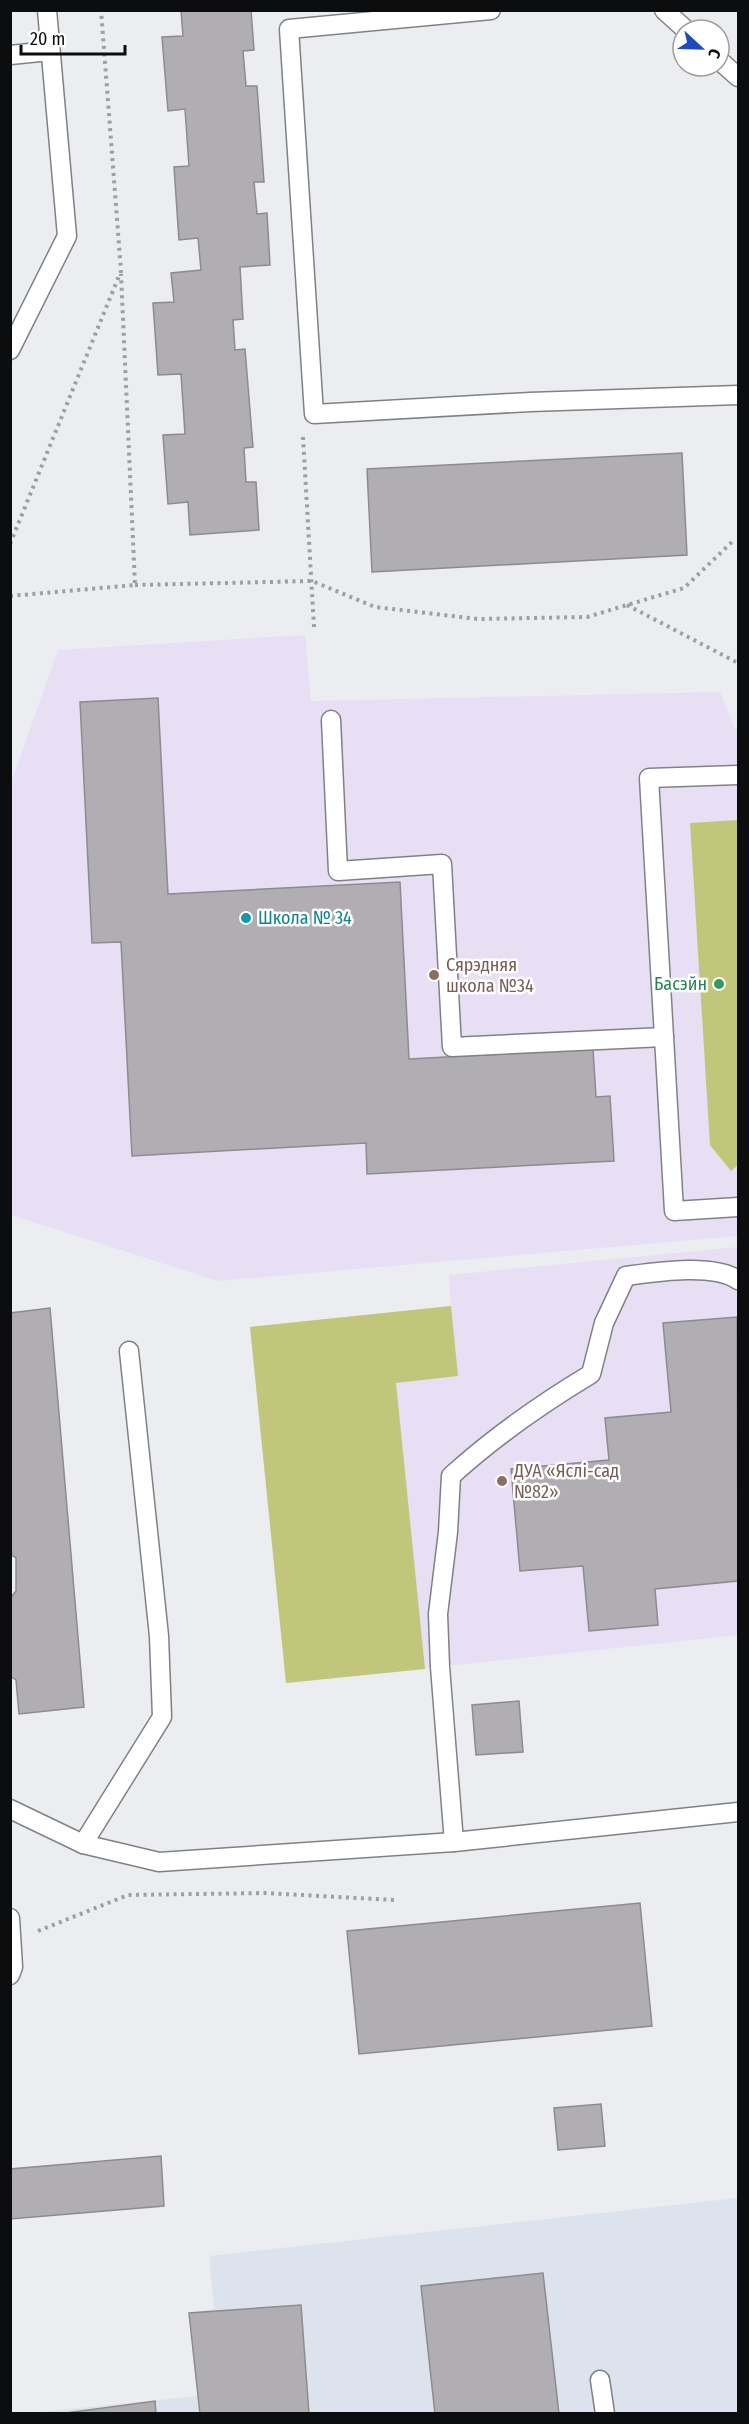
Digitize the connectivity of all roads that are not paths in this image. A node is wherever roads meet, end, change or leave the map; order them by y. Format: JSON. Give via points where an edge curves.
{"nodes":[{"id":1,"x":47,"y":10,"type":"edge"},
{"id":2,"x":492,"y":10,"type":"edge"},
{"id":3,"x":50,"y":51,"type":"junction"},
{"id":4,"x":10,"y":55,"type":"edge"},
{"id":5,"x":10,"y":350,"type":"edge"},
{"id":6,"x":738,"y":395,"type":"edge"},
{"id":7,"x":331,"y":720,"type":"dead end"},
{"id":8,"x":738,"y":775,"type":"edge"},
{"id":9,"x":664,"y":1036,"type":"junction"},
{"id":10,"x":738,"y":1207,"type":"edge"},
{"id":11,"x":738,"y":1280,"type":"edge"},
{"id":12,"x":129,"y":1351,"type":"dead end"},
{"id":13,"x":10,"y":1809,"type":"edge"},
{"id":14,"x":738,"y":1812,"type":"edge"},
{"id":15,"x":454,"y":1842,"type":"junction"},
{"id":16,"x":83,"y":1844,"type":"junction"},
{"id":17,"x":10,"y":1918,"type":"edge"},
{"id":18,"x":11,"y":1941,"type":"edge"},
{"id":19,"x":10,"y":1975,"type":"edge"},
{"id":20,"x":600,"y":2380,"type":"dead end"},
{"id":21,"x":605,"y":2414,"type":"edge"}],
"edges":[{"from":1,"to":3,"type":"lane"},
{"from":2,"to":6,"type":"lane","via":[[289,29],[314,414]]},
{"from":3,"to":4,"type":"lane"},
{"from":3,"to":5,"type":"lane","via":[[67,236]]},
{"from":7,"to":9,"type":"lane","via":[[338,871],[442,864],[452,1047]]},
{"from":8,"to":9,"type":"lane","via":[[649,778]]},
{"from":9,"to":10,"type":"lane","via":[[674,1211]]},
{"from":11,"to":15,"type":"lane","via":[[728,1273],[676,1270],[626,1276],[604,1323],[591,1374],[484,1446],[451,1476],[438,1614]]},
{"from":12,"to":16,"type":"lane","via":[[159,1636],[162,1717]]},
{"from":13,"to":16,"type":"lane"},
{"from":14,"to":15,"type":"lane"},
{"from":15,"to":16,"type":"lane","via":[[159,1862]]},
{"from":17,"to":18,"type":"lane"},
{"from":18,"to":19,"type":"lane"},
{"from":20,"to":21,"type":"lane"}]}
